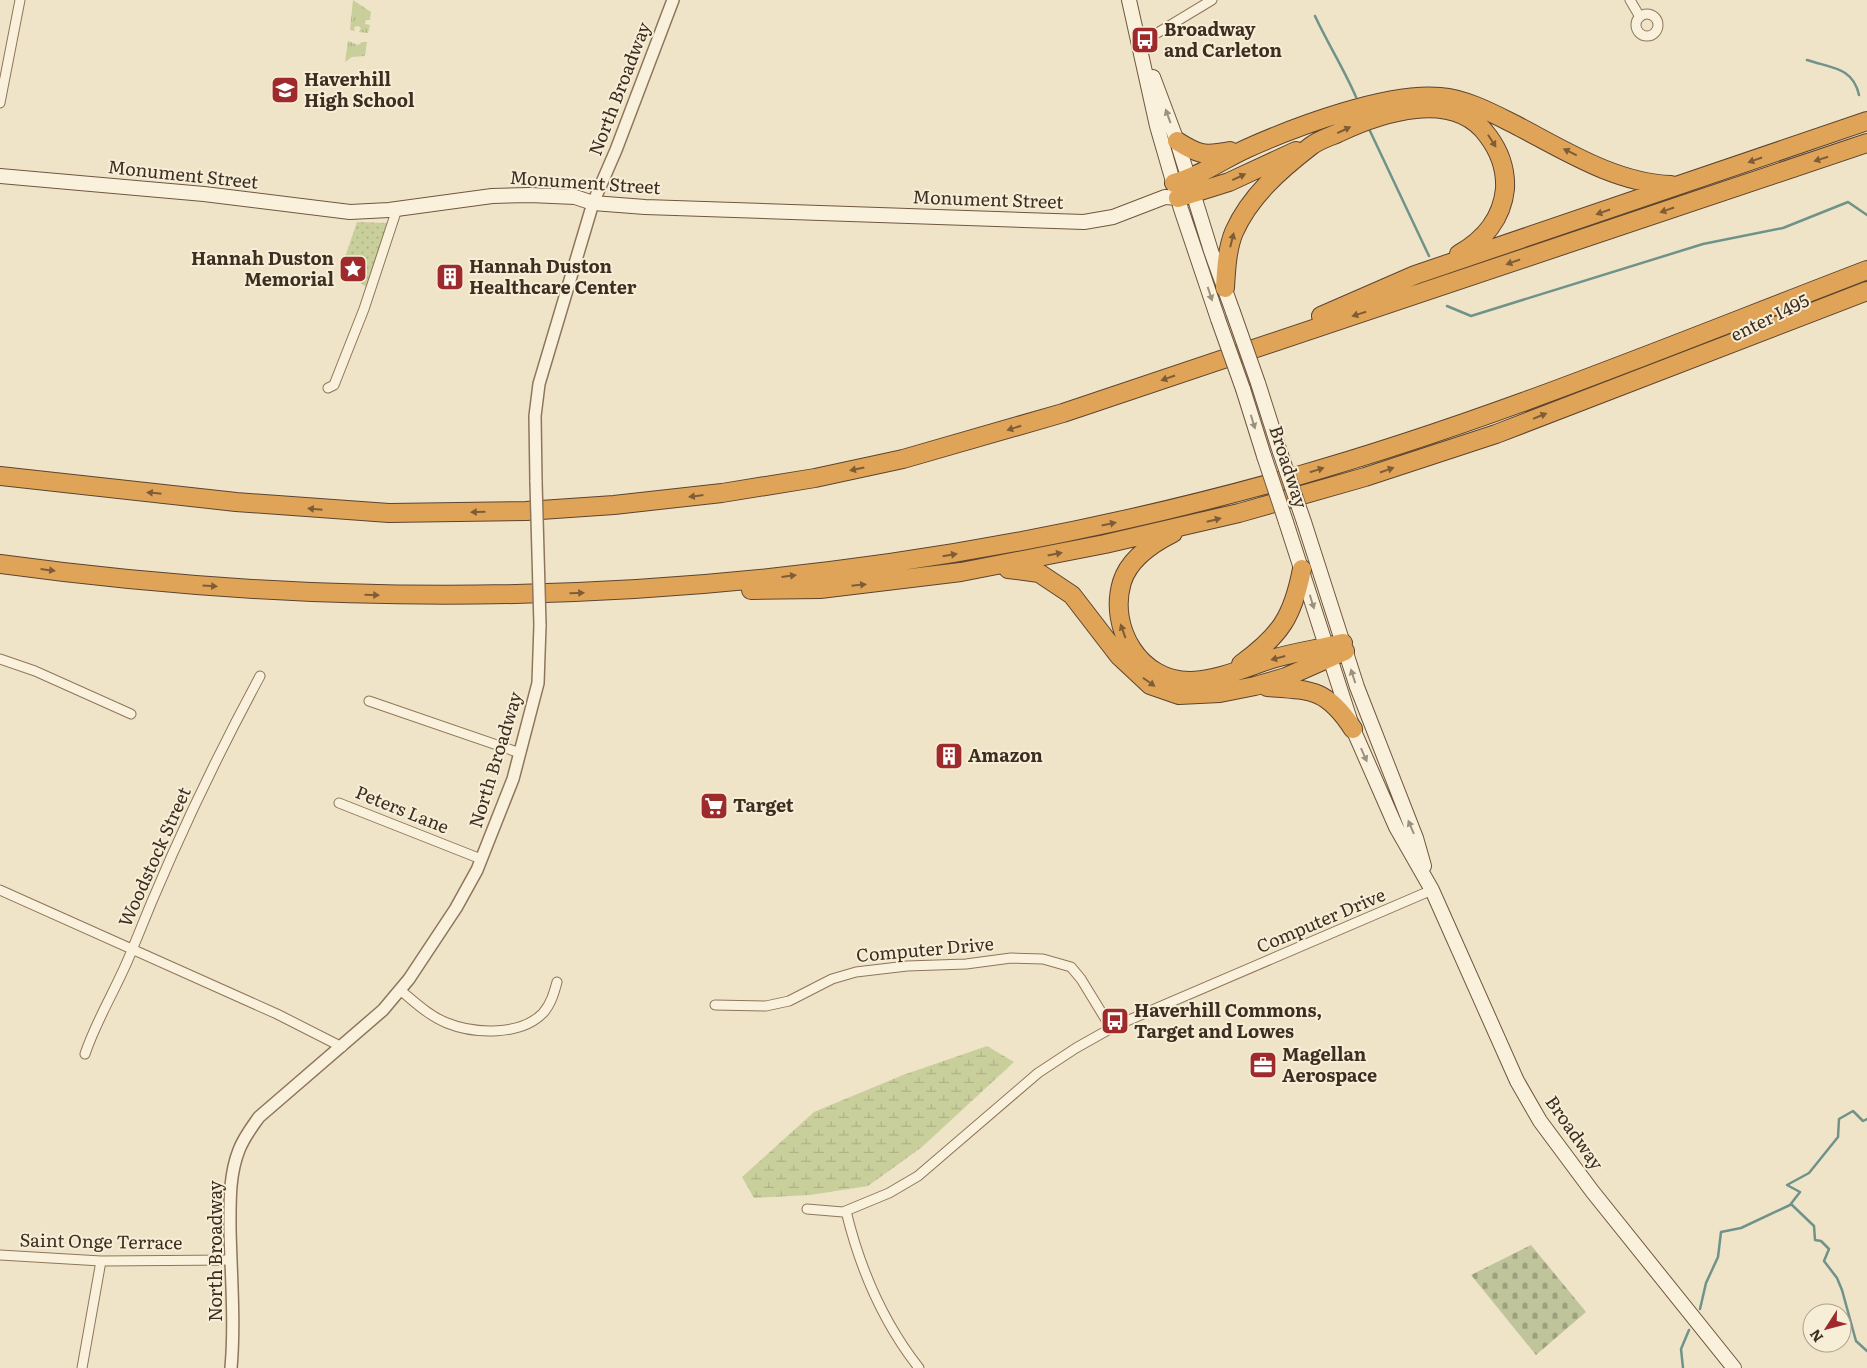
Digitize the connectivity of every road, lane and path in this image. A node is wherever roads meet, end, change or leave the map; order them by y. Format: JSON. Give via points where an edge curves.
{"nodes":[{"id":1,"x":20,"y":0,"type":"edge"},
{"id":2,"x":673,"y":0,"type":"edge"},
{"id":3,"x":1129,"y":0,"type":"edge"},
{"id":4,"x":1212,"y":0,"type":"edge"},
{"id":5,"x":1630,"y":0,"type":"edge"},
{"id":6,"x":1640,"y":17,"type":"dead end"},
{"id":7,"x":1139,"y":44,"type":"junction"},
{"id":8,"x":0,"y":103,"type":"edge"},
{"id":9,"x":1867,"y":121,"type":"edge"},
{"id":10,"x":1177,"y":141,"type":"junction"},
{"id":11,"x":1867,"y":143,"type":"edge"},
{"id":12,"x":1313,"y":145,"type":"junction"},
{"id":13,"x":1247,"y":148,"type":"junction"},
{"id":14,"x":0,"y":176,"type":"edge"},
{"id":15,"x":1682,"y":185,"type":"junction"},
{"id":16,"x":1180,"y":190,"type":"junction"},
{"id":17,"x":593,"y":203,"type":"junction"},
{"id":18,"x":397,"y":209,"type":"junction"},
{"id":19,"x":1429,"y":270,"type":"junction"},
{"id":20,"x":1867,"y":270,"type":"edge"},
{"id":21,"x":1225,"y":288,"type":"junction"},
{"id":22,"x":1867,"y":291,"type":"edge"},
{"id":23,"x":1236,"y":354,"type":"junction"},
{"id":24,"x":1674,"y":365,"type":"junction"},
{"id":25,"x":328,"y":388,"type":"dead end"},
{"id":26,"x":0,"y":476,"type":"edge"},
{"id":27,"x":1186,"y":526,"type":"junction"},
{"id":28,"x":0,"y":564,"type":"edge"},
{"id":29,"x":990,"y":566,"type":"junction"},
{"id":30,"x":1302,"y":569,"type":"junction"},
{"id":31,"x":670,"y":588,"type":"junction"},
{"id":32,"x":1344,"y":647,"type":"junction"},
{"id":33,"x":1327,"y":654,"type":"junction"},
{"id":34,"x":0,"y":659,"type":"edge"},
{"id":35,"x":1228,"y":673,"type":"junction"},
{"id":36,"x":260,"y":676,"type":"dead end"},
{"id":37,"x":1254,"y":686,"type":"junction"},
{"id":38,"x":369,"y":701,"type":"dead end"},
{"id":39,"x":131,"y":714,"type":"dead end"},
{"id":40,"x":1352,"y":729,"type":"junction"},
{"id":41,"x":520,"y":753,"type":"junction"},
{"id":42,"x":339,"y":803,"type":"dead end"},
{"id":43,"x":482,"y":859,"type":"junction"},
{"id":44,"x":0,"y":890,"type":"edge"},
{"id":45,"x":1432,"y":890,"type":"junction"},
{"id":46,"x":132,"y":950,"type":"junction"},
{"id":47,"x":557,"y":982,"type":"dead end"},
{"id":48,"x":400,"y":990,"type":"junction"},
{"id":49,"x":715,"y":1004,"type":"dead end"},
{"id":50,"x":1112,"y":1028,"type":"junction"},
{"id":51,"x":342,"y":1047,"type":"junction"},
{"id":52,"x":85,"y":1054,"type":"dead end"},
{"id":53,"x":807,"y":1209,"type":"dead end"},
{"id":54,"x":846,"y":1211,"type":"junction"},
{"id":55,"x":0,"y":1255,"type":"edge"},
{"id":56,"x":230,"y":1260,"type":"junction"},
{"id":57,"x":101,"y":1262,"type":"junction"},
{"id":58,"x":82,"y":1368,"type":"edge"},
{"id":59,"x":231,"y":1368,"type":"edge"},
{"id":60,"x":919,"y":1368,"type":"edge"},
{"id":61,"x":1734,"y":1368,"type":"edge"}],
"edges":[{"from":1,"to":8,"type":"street"},
{"from":2,"to":17,"type":"street","name":"North Broadway"},
{"from":3,"to":7,"type":"main road","name":"Broadway"},
{"from":4,"to":7,"type":"street"},
{"from":5,"to":6,"type":"street"},
{"from":10,"to":7,"type":"main road","name":"Broadway","one_way":true},
{"from":7,"to":16,"type":"main road","name":"Broadway","via":[[1157,126]]},
{"from":9,"to":15,"type":"highway","one_way":true},
{"from":10,"to":13,"type":"highway","via":[[1205,156]]},
{"from":10,"to":16,"type":"main road","name":"Broadway"},
{"from":11,"to":23,"type":"highway","one_way":true},
{"from":16,"to":12,"type":"highway","one_way":true,"via":[[1229,182]]},
{"from":12,"to":19,"type":"highway","one_way":true,"via":[[1366,119],[1405,109],[1454,113],[1471,120],[1486,132],[1504,167],[1504,193],[1498,216],[1469,248]]},
{"from":21,"to":12,"type":"highway","one_way":true,"via":[[1233,234],[1248,206],[1271,179]]},
{"from":15,"to":13,"type":"highway","one_way":true,"via":[[1650,184],[1624,178],[1497,116],[1467,103],[1441,97],[1403,97],[1320,121]]},
{"from":13,"to":16,"type":"highway"},
{"from":14,"to":18,"type":"main road","name":"Monument Street","via":[[204,194],[350,212]]},
{"from":15,"to":19,"type":"highway","one_way":true},
{"from":16,"to":17,"type":"main road","name":"Monument Street","via":[[1113,217],[1084,222]]},
{"from":16,"to":21,"type":"main road","name":"Broadway"},
{"from":16,"to":30,"type":"main road","name":"Broadway","one_way":true,"bridge":true,"via":[[1218,319]]},
{"from":17,"to":18,"type":"main road","name":"Monument Street","via":[[575,197],[492,196]]},
{"from":17,"to":41,"type":"street","name":"North Broadway","bridge":true,"via":[[540,384],[535,416],[540,625],[538,683]]},
{"from":18,"to":25,"type":"street","via":[[349,349],[334,385]]},
{"from":19,"to":23,"type":"highway"},
{"from":20,"to":24,"type":"highway","name":"enter I495"},
{"from":31,"to":20,"type":"highway","one_way":true,"via":[[813,574],[954,554],[1110,524],[1257,488],[1459,425]]},
{"from":21,"to":32,"type":"main road","name":"Broadway","bridge":true},
{"from":22,"to":24,"type":"highway"},
{"from":23,"to":26,"type":"highway","one_way":true,"via":[[1063,413],[903,459],[806,480],[614,505],[526,511],[388,513],[236,502]]},
{"from":27,"to":24,"type":"highway","one_way":true,"via":[[1365,477],[1496,434]]},
{"from":29,"to":27,"type":"highway","one_way":true},
{"from":35,"to":27,"type":"highway","one_way":true,"via":[[1192,681],[1169,678],[1134,654],[1122,631],[1118,609],[1122,581],[1146,549]]},
{"from":28,"to":31,"type":"highway","one_way":true,"via":[[202,586],[362,595],[520,595]]},
{"from":31,"to":29,"type":"highway","one_way":true,"via":[[820,589]]},
{"from":29,"to":37,"type":"highway","one_way":true,"via":[[1038,573],[1072,595],[1119,656],[1150,685],[1179,695],[1220,693]]},
{"from":30,"to":33,"type":"main road","name":"Broadway","one_way":true},
{"from":30,"to":35,"type":"highway","via":[[1296,601],[1280,630],[1259,651]]},
{"from":32,"to":33,"type":"highway"},
{"from":45,"to":32,"type":"main road","name":"Broadway","one_way":true,"via":[[1416,838],[1378,745]]},
{"from":33,"to":35,"type":"highway","one_way":true,"via":[[1274,659]]},
{"from":33,"to":37,"type":"highway","via":[[1286,677]]},
{"from":33,"to":40,"type":"main road","name":"Broadway"},
{"from":34,"to":39,"type":"street"},
{"from":36,"to":46,"type":"street","name":"Woodstock Street","via":[[183,831],[139,927]]},
{"from":37,"to":40,"type":"highway","via":[[1312,691],[1329,699]]},
{"from":38,"to":41,"type":"street"},
{"from":40,"to":45,"type":"main road","name":"Broadway","one_way":true,"via":[[1396,827]]},
{"from":41,"to":43,"type":"street","name":"North Broadway"},
{"from":42,"to":43,"type":"street","name":"Peters Lane"},
{"from":43,"to":48,"type":"street","name":"North Broadway","via":[[432,947]]},
{"from":44,"to":46,"type":"street"},
{"from":45,"to":50,"type":"street","name":"Computer Drive"},
{"from":45,"to":61,"type":"main road","name":"Broadway","via":[[1501,1048],[1540,1121]]},
{"from":46,"to":51,"type":"street","via":[[277,1014]]},
{"from":46,"to":52,"type":"street","name":"Woodstock Street","via":[[93,1030]]},
{"from":47,"to":48,"type":"street","via":[[552,1000],[542,1014],[517,1026],[494,1031],[447,1023]]},
{"from":48,"to":51,"type":"street","name":"North Broadway"},
{"from":49,"to":50,"type":"street","name":"Computer Drive","via":[[766,1006],[789,1001],[832,978],[856,972],[1011,958],[1043,959],[1070,967]]},
{"from":50,"to":54,"type":"street","name":"Computer Drive","via":[[1038,1073],[918,1176],[889,1194]]},
{"from":51,"to":56,"type":"street","name":"North Broadway","via":[[279,1098],[259,1117],[244,1138],[233,1173]]},
{"from":53,"to":54,"type":"street","name":"Computer Drive"},
{"from":54,"to":60,"type":"street","via":[[854,1247],[871,1289],[902,1347]]},
{"from":55,"to":57,"type":"street","name":"Saint Onge Terrace"},
{"from":56,"to":57,"type":"street","name":"Saint Onge Terrace"},
{"from":56,"to":59,"type":"street","name":"North Broadway"},
{"from":57,"to":58,"type":"street"}]}
